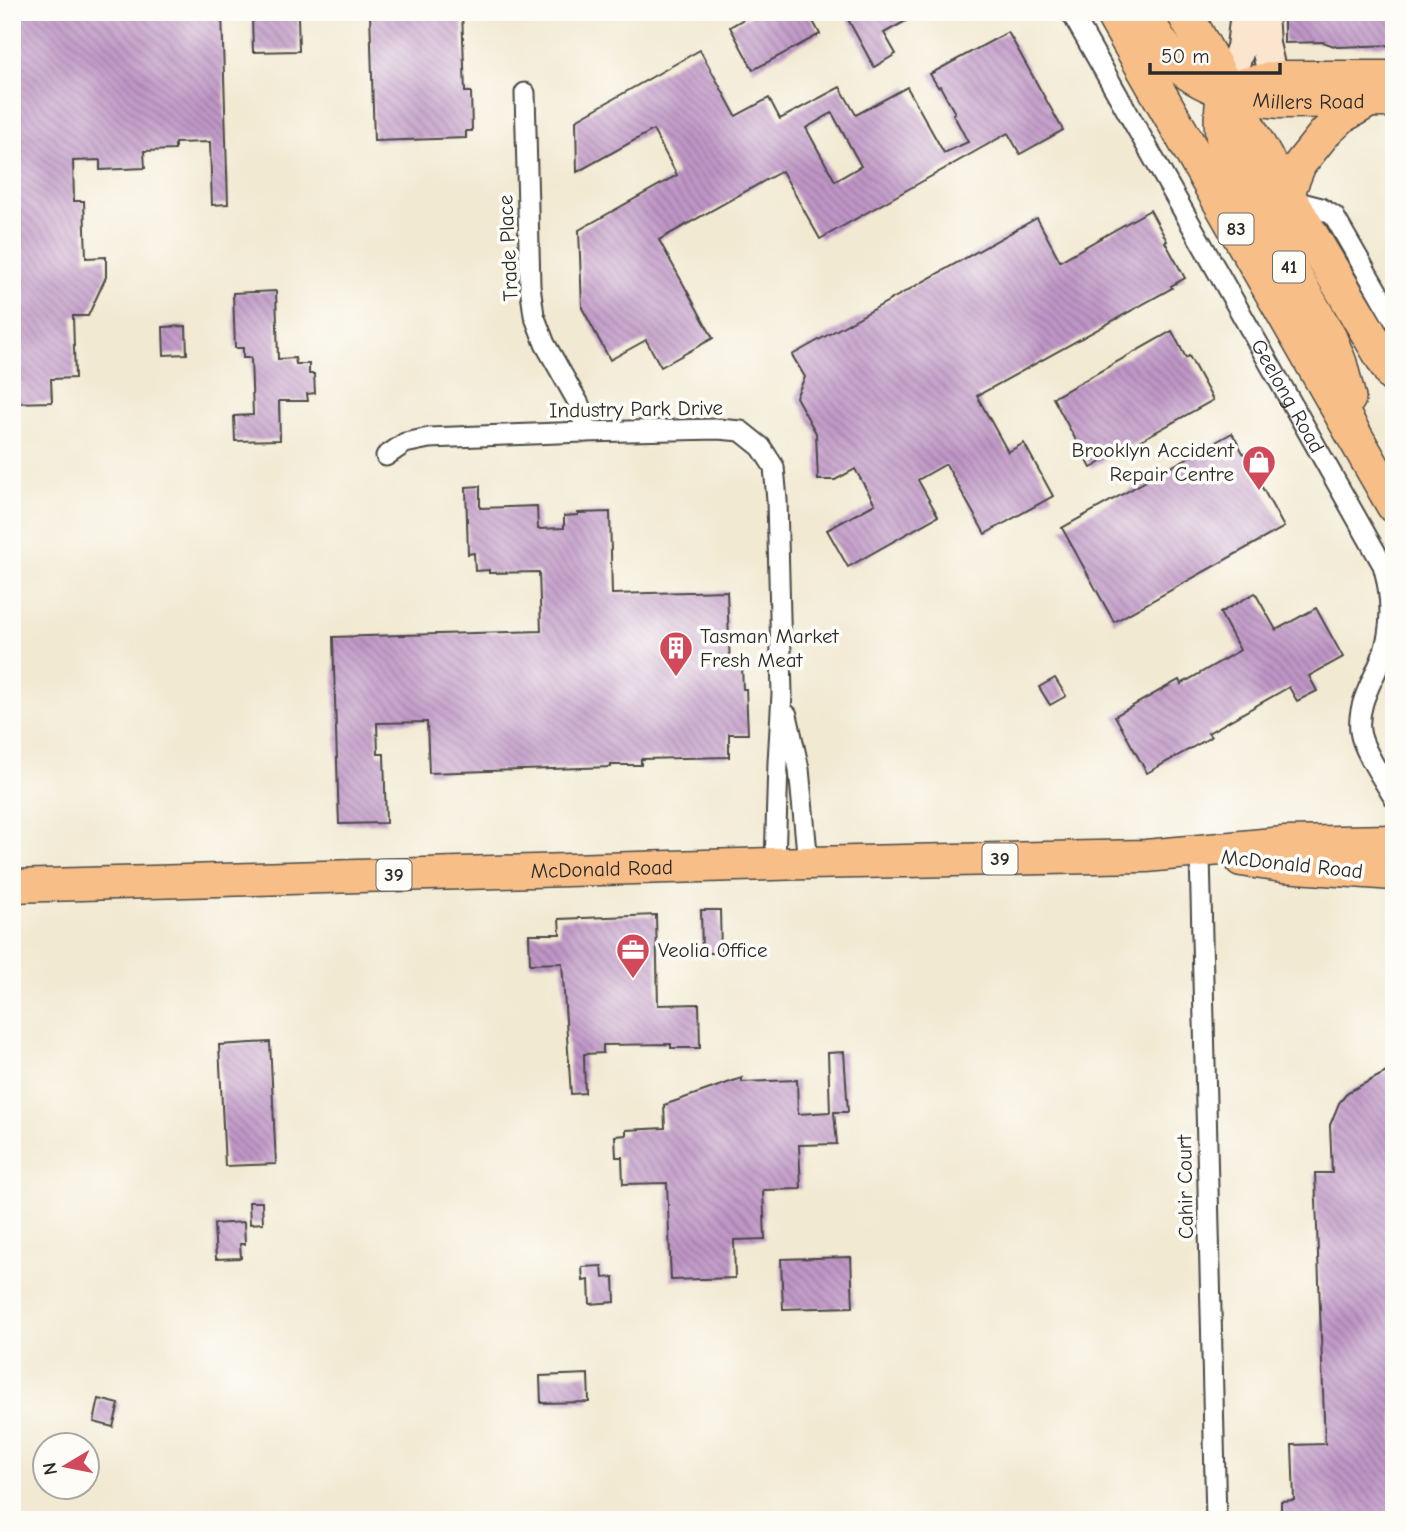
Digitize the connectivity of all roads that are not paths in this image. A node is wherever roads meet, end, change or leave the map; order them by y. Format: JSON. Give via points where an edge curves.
{"nodes":[{"id":1,"x":1071,"y":12,"type":"edge"},
{"id":2,"x":1112,"y":12,"type":"edge"},
{"id":3,"x":1142,"y":12,"type":"edge"},
{"id":4,"x":1184,"y":12,"type":"edge"},
{"id":5,"x":1245,"y":12,"type":"edge"},
{"id":6,"x":1263,"y":12,"type":"edge"},
{"id":7,"x":1273,"y":78,"type":"junction"},
{"id":8,"x":1226,"y":90,"type":"junction"},
{"id":9,"x":1381,"y":90,"type":"edge"},
{"id":10,"x":525,"y":93,"type":"dead end"},
{"id":11,"x":1288,"y":198,"type":"junction"},
{"id":12,"x":1394,"y":320,"type":"edge"},
{"id":13,"x":1394,"y":376,"type":"edge"},
{"id":14,"x":584,"y":432,"type":"junction"},
{"id":15,"x":1361,"y":445,"type":"junction"},
{"id":16,"x":386,"y":456,"type":"dead end"},
{"id":17,"x":1394,"y":505,"type":"edge"},
{"id":18,"x":782,"y":694,"type":"junction"},
{"id":19,"x":1394,"y":798,"type":"edge"},
{"id":20,"x":1394,"y":841,"type":"edge"},
{"id":21,"x":1195,"y":853,"type":"junction"},
{"id":22,"x":808,"y":863,"type":"junction"},
{"id":23,"x":775,"y":864,"type":"junction"},
{"id":24,"x":1394,"y":874,"type":"edge"},
{"id":25,"x":12,"y":886,"type":"edge"},
{"id":26,"x":1216,"y":1520,"type":"edge"}],
"edges":[{"from":1,"to":19,"type":"street","name":"Geelong Road","via":[[1383,565],[1390,626],[1362,703],[1360,723],[1362,741]]},
{"from":2,"to":15,"type":"highway","name":"Geelong Road","number":"83"},
{"from":3,"to":8,"type":"highway","via":[[1177,65]]},
{"from":4,"to":8,"type":"highway"},
{"from":5,"to":8,"type":"main road"},
{"from":6,"to":7,"type":"main road"},
{"from":7,"to":8,"type":"main road","name":"Millers Road"},
{"from":7,"to":9,"type":"main road","name":"Millers Road"},
{"from":8,"to":9,"type":"main road","name":"Millers Road","via":[[1280,102]]},
{"from":8,"to":11,"type":"highway"},
{"from":8,"to":15,"type":"highway","number":"41","via":[[1221,127],[1227,155],[1329,338]]},
{"from":9,"to":11,"type":"main road","via":[[1324,134],[1300,164]]},
{"from":10,"to":14,"type":"street","name":"Trade Place","via":[[534,315],[579,404]]},
{"from":11,"to":12,"type":"street","via":[[1334,216]]},
{"from":11,"to":13,"type":"highway","number":"41"},
{"from":14,"to":16,"type":"street","name":"Industry Park Drive","via":[[429,438],[405,443]]},
{"from":14,"to":18,"type":"street","name":"Industry Park Drive","via":[[718,429],[741,431],[761,447],[774,467],[777,500]]},
{"from":15,"to":17,"type":"highway","name":"Geelong Road","number":"41"},
{"from":18,"to":22,"type":"street","name":"Industry Park Drive","via":[[799,769]]},
{"from":18,"to":23,"type":"street","name":"Industry Park Drive"},
{"from":20,"to":21,"type":"main road","name":"McDonald Road","number":"39","via":[[1284,843]]},
{"from":21,"to":22,"type":"main road","name":"McDonald Road","number":"39"},
{"from":21,"to":24,"type":"main road","name":"McDonald Road","number":"39","via":[[1283,866]]},
{"from":21,"to":26,"type":"street","name":"Cahir Court"},
{"from":22,"to":23,"type":"main road","name":"McDonald Road","number":"39"},
{"from":23,"to":25,"type":"main road","name":"McDonald Road","number":"39"}]}
